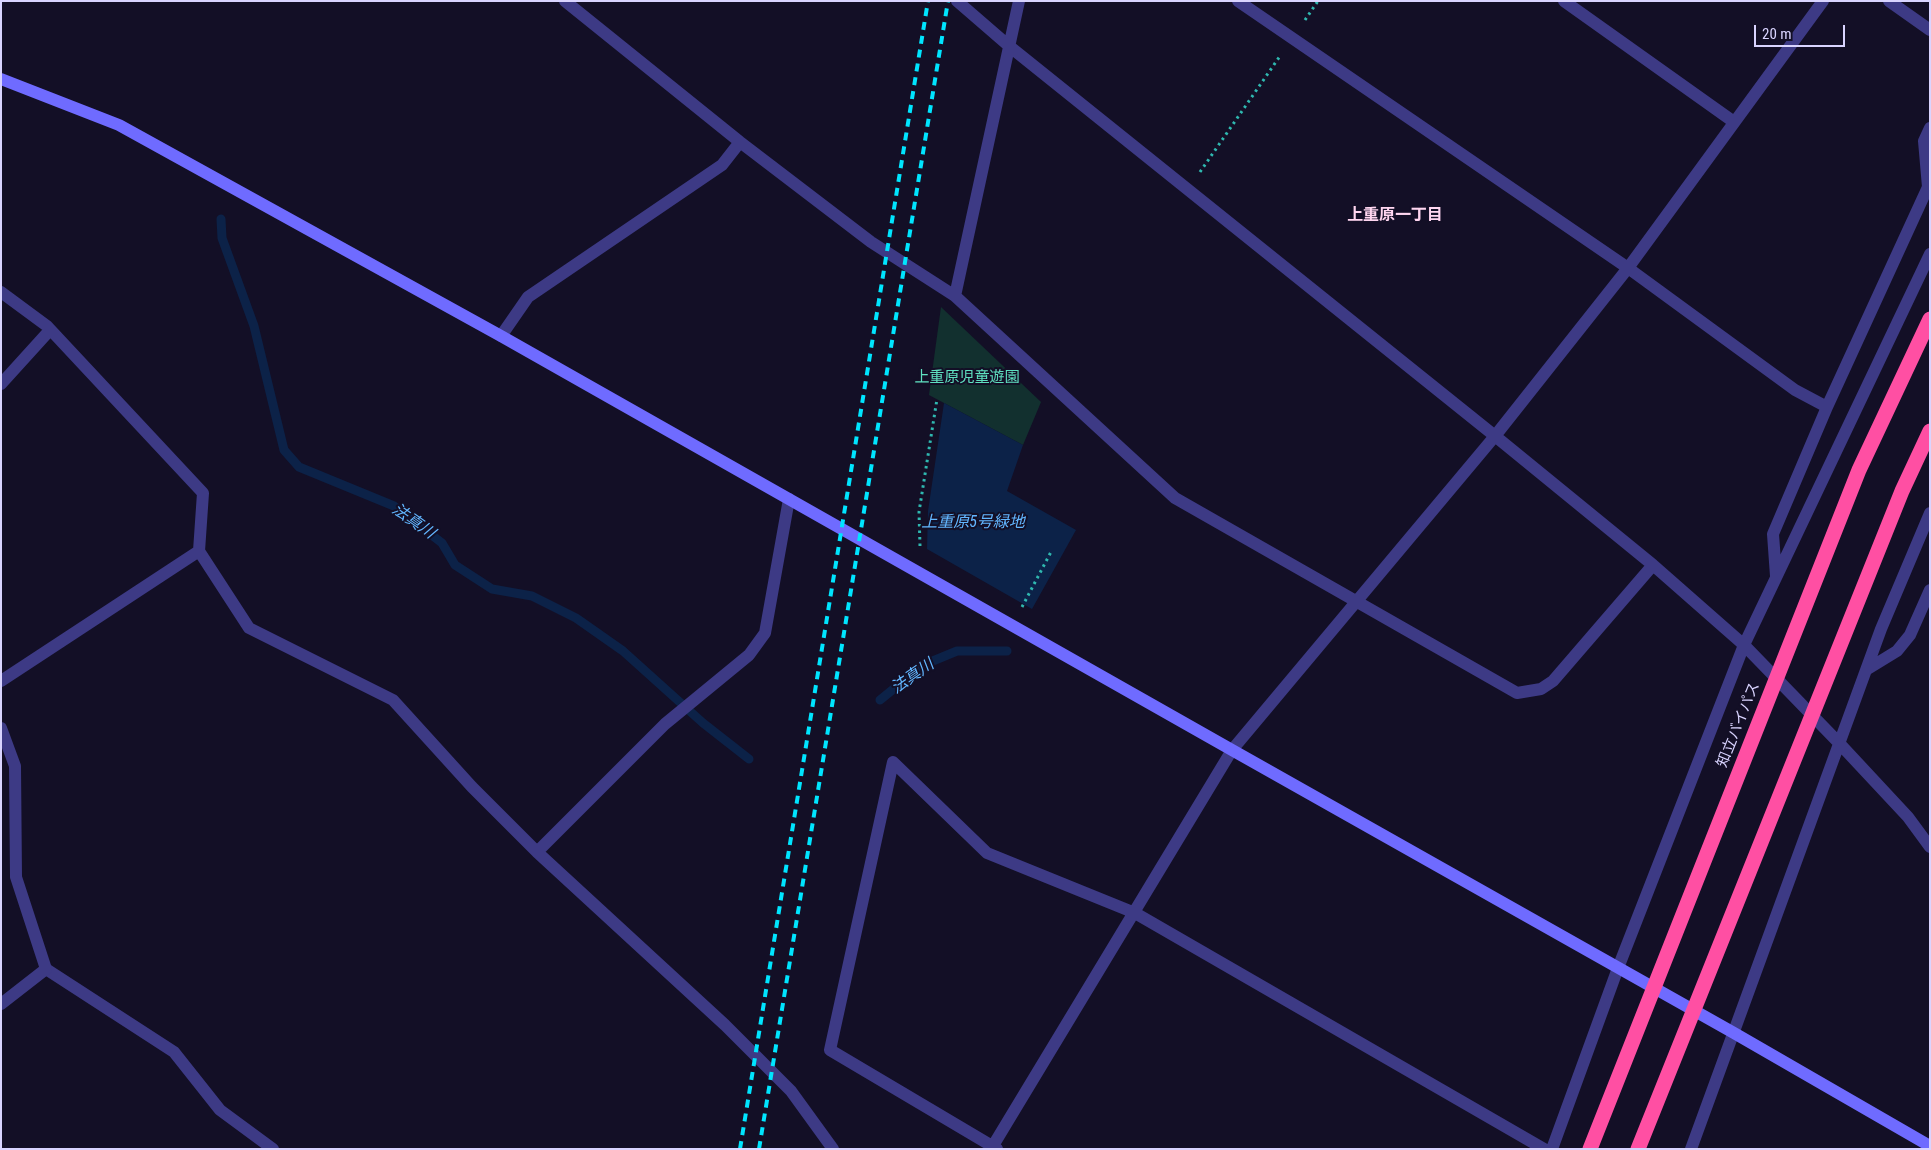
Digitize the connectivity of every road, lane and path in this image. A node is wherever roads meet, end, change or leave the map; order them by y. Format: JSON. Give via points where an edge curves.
{"nodes":[{"id":1,"x":565,"y":1,"type":"edge"},
{"id":2,"x":957,"y":1,"type":"edge"},
{"id":3,"x":1019,"y":1,"type":"edge"},
{"id":4,"x":1238,"y":1,"type":"edge"},
{"id":5,"x":1318,"y":1,"type":"edge"},
{"id":6,"x":1564,"y":1,"type":"edge"},
{"id":7,"x":1823,"y":1,"type":"edge"},
{"id":8,"x":1889,"y":1,"type":"edge"},
{"id":9,"x":1930,"y":30,"type":"edge"},
{"id":10,"x":1292,"y":38,"type":"junction"},
{"id":11,"x":1009,"y":46,"type":"junction"},
{"id":12,"x":1,"y":79,"type":"edge"},
{"id":13,"x":1734,"y":122,"type":"junction"},
{"id":14,"x":1930,"y":128,"type":"edge"},
{"id":15,"x":740,"y":142,"type":"junction"},
{"id":16,"x":1188,"y":190,"type":"junction"},
{"id":17,"x":1930,"y":254,"type":"edge"},
{"id":18,"x":1628,"y":268,"type":"junction"},
{"id":19,"x":1,"y":292,"type":"edge"},
{"id":20,"x":955,"y":296,"type":"junction"},
{"id":21,"x":1930,"y":319,"type":"edge"},
{"id":22,"x":50,"y":330,"type":"junction"},
{"id":23,"x":501,"y":336,"type":"junction"},
{"id":24,"x":1,"y":384,"type":"edge"},
{"id":25,"x":936,"y":400,"type":"dead end"},
{"id":26,"x":1827,"y":407,"type":"junction"},
{"id":27,"x":1930,"y":432,"type":"edge"},
{"id":28,"x":1495,"y":436,"type":"junction"},
{"id":29,"x":789,"y":499,"type":"junction"},
{"id":30,"x":1930,"y":513,"type":"edge"},
{"id":31,"x":1052,"y":550,"type":"dead end"},
{"id":32,"x":199,"y":551,"type":"junction"},
{"id":33,"x":924,"y":552,"type":"dead end"},
{"id":34,"x":1653,"y":565,"type":"junction"},
{"id":35,"x":1776,"y":578,"type":"junction"},
{"id":36,"x":1930,"y":590,"type":"edge"},
{"id":37,"x":1356,"y":601,"type":"junction"},
{"id":38,"x":1021,"y":610,"type":"dead end"},
{"id":39,"x":1744,"y":645,"type":"junction"},
{"id":40,"x":1866,"y":670,"type":"junction"},
{"id":41,"x":1,"y":681,"type":"edge"},
{"id":42,"x":1,"y":728,"type":"edge"},
{"id":43,"x":1839,"y":743,"type":"junction"},
{"id":44,"x":1232,"y":750,"type":"junction"},
{"id":45,"x":1930,"y":847,"type":"edge"},
{"id":46,"x":537,"y":852,"type":"junction"},
{"id":47,"x":1135,"y":913,"type":"junction"},
{"id":48,"x":1618,"y":968,"type":"junction"},
{"id":49,"x":46,"y":969,"type":"junction"},
{"id":50,"x":1,"y":1004,"type":"edge"},
{"id":51,"x":1734,"y":1033,"type":"junction"},
{"id":52,"x":1930,"y":1146,"type":"edge"},
{"id":53,"x":994,"y":1148,"type":"edge"},
{"id":54,"x":273,"y":1149,"type":"edge"},
{"id":55,"x":833,"y":1149,"type":"edge"},
{"id":56,"x":1544,"y":1149,"type":"edge"},
{"id":57,"x":1552,"y":1149,"type":"edge"},
{"id":58,"x":1590,"y":1149,"type":"edge"},
{"id":59,"x":1638,"y":1149,"type":"edge"},
{"id":60,"x":1691,"y":1149,"type":"edge"}],
"edges":[{"from":1,"to":15,"type":"street"},
{"from":2,"to":11,"type":"street"},
{"from":3,"to":11,"type":"street"},
{"from":4,"to":10,"type":"street"},
{"from":5,"to":10,"type":"path"},
{"from":6,"to":13,"type":"street"},
{"from":7,"to":13,"type":"street"},
{"from":8,"to":9,"type":"street"},
{"from":10,"to":16,"type":"path"},
{"from":10,"to":18,"type":"street"},
{"from":11,"to":16,"type":"street"},
{"from":11,"to":20,"type":"street"},
{"from":12,"to":23,"type":"street","via":[[119,125]]},
{"from":13,"to":18,"type":"street"},
{"from":14,"to":26,"type":"street","via":[[1924,141],[1928,188]]},
{"from":15,"to":20,"type":"street","via":[[871,242]]},
{"from":15,"to":23,"type":"street","via":[[722,165],[528,297]]},
{"from":16,"to":28,"type":"street"},
{"from":17,"to":35,"type":"street"},
{"from":18,"to":26,"type":"street","via":[[1795,390]]},
{"from":18,"to":28,"type":"street"},
{"from":19,"to":22,"type":"street"},
{"from":20,"to":37,"type":"street","via":[[1175,498]]},
{"from":21,"to":58,"type":"highway","name":"知立バイパス","bridge":true,"via":[[1859,470]]},
{"from":22,"to":24,"type":"street"},
{"from":22,"to":32,"type":"street","via":[[203,493]]},
{"from":23,"to":29,"type":"street"},
{"from":25,"to":33,"type":"path","via":[[919,512],[919,544]]},
{"from":26,"to":35,"type":"street","via":[[1773,534]]},
{"from":27,"to":59,"type":"highway","bridge":true,"via":[[1902,491]]},
{"from":28,"to":34,"type":"street"},
{"from":28,"to":37,"type":"street"},
{"from":29,"to":44,"type":"street"},
{"from":29,"to":46,"type":"street","via":[[765,633],[749,655],[665,724]]},
{"from":30,"to":40,"type":"street"},
{"from":31,"to":38,"type":"path"},
{"from":32,"to":41,"type":"street"},
{"from":32,"to":46,"type":"street","via":[[249,628],[393,700]]},
{"from":34,"to":37,"type":"street","via":[[1553,681],[1542,689],[1517,693]]},
{"from":34,"to":39,"type":"street"},
{"from":35,"to":39,"type":"street"},
{"from":36,"to":40,"type":"street","via":[[1910,635],[1897,651]]},
{"from":37,"to":44,"type":"street"},
{"from":39,"to":43,"type":"street"},
{"from":39,"to":48,"type":"street"},
{"from":40,"to":43,"type":"street"},
{"from":42,"to":49,"type":"street","via":[[15,766],[16,877]]},
{"from":43,"to":45,"type":"street","via":[[1908,817]]},
{"from":43,"to":51,"type":"street"},
{"from":44,"to":47,"type":"street"},
{"from":44,"to":48,"type":"street"},
{"from":46,"to":55,"type":"street","via":[[791,1091]]},
{"from":47,"to":53,"type":"street"},
{"from":47,"to":53,"type":"street","via":[[987,853],[893,762],[830,1050]]},
{"from":47,"to":56,"type":"street"},
{"from":48,"to":51,"type":"street"},
{"from":48,"to":57,"type":"street"},
{"from":49,"to":50,"type":"street"},
{"from":49,"to":54,"type":"street","via":[[174,1052],[220,1110]]},
{"from":51,"to":52,"type":"street"},
{"from":51,"to":60,"type":"street"}]}
